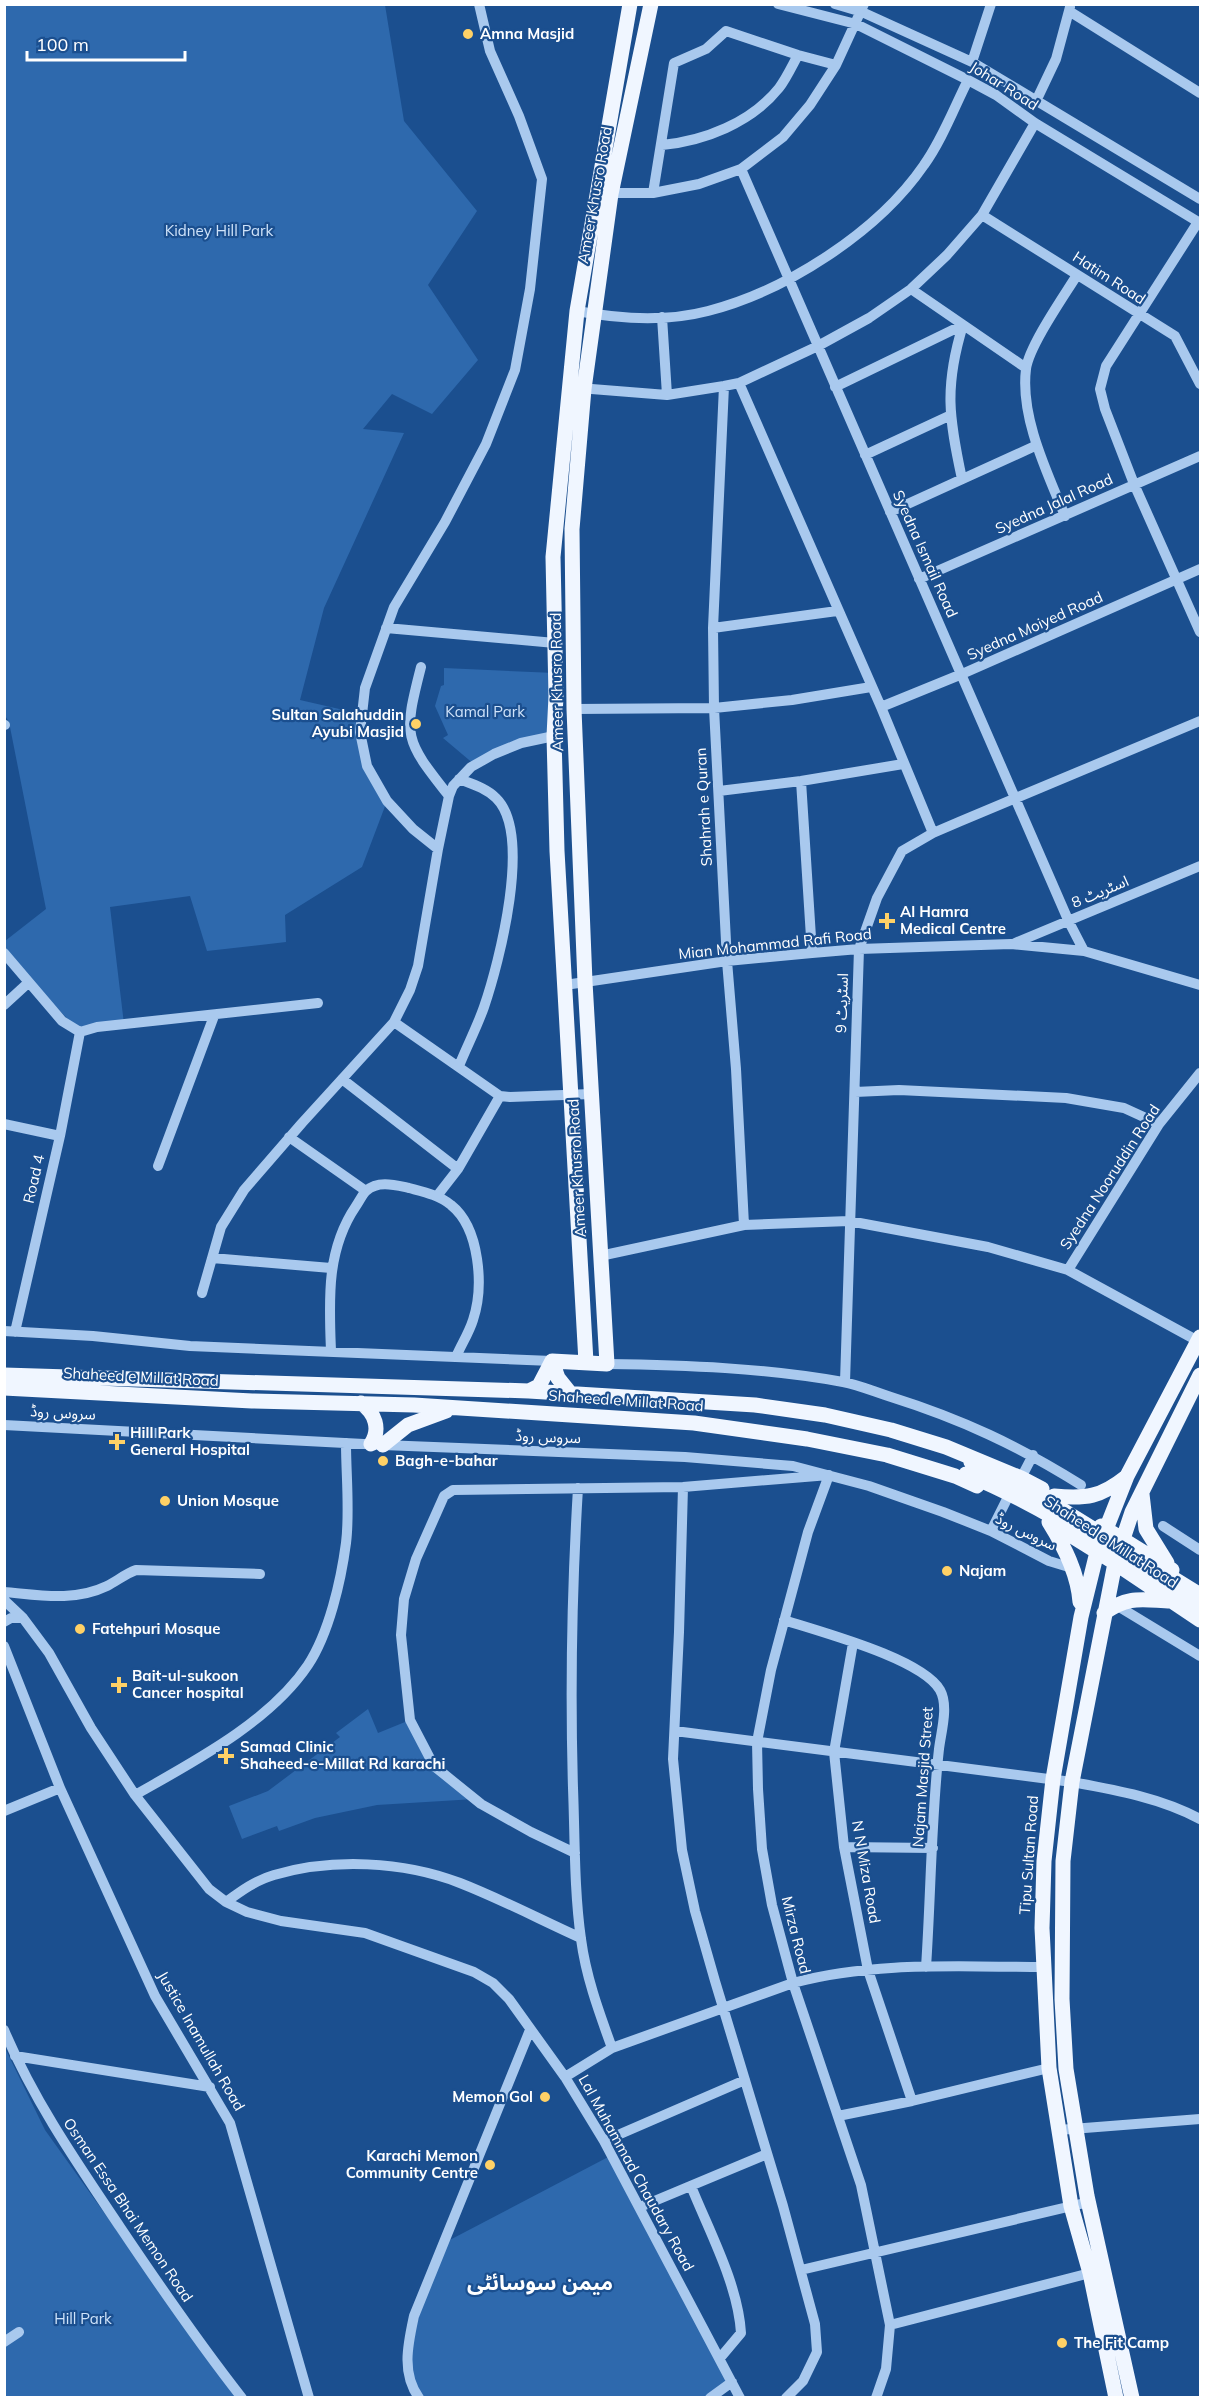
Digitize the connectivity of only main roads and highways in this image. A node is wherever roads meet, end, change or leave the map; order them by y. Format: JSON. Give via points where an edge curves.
{"nodes":[{"id":1,"x":630,"y":4,"type":"edge"},
{"id":2,"x":651,"y":4,"type":"edge"},
{"id":3,"x":604,"y":193,"type":"junction"},
{"id":4,"x":577,"y":388,"type":"junction"},
{"id":5,"x":1199,"y":1339,"type":"edge"},
{"id":6,"x":552,"y":1361,"type":"junction"},
{"id":7,"x":586,"y":1362,"type":"junction"},
{"id":8,"x":4,"y":1375,"type":"edge"},
{"id":9,"x":1200,"y":1375,"type":"edge"},
{"id":10,"x":4,"y":1388,"type":"edge"},
{"id":11,"x":529,"y":1391,"type":"junction"},
{"id":12,"x":570,"y":1393,"type":"junction"},
{"id":13,"x":650,"y":1398,"type":"junction"},
{"id":14,"x":361,"y":1403,"type":"junction"},
{"id":15,"x":457,"y":1408,"type":"junction"},
{"id":16,"x":694,"y":1423,"type":"junction"},
{"id":17,"x":968,"y":1468,"type":"junction"},
{"id":18,"x":1127,"y":1476,"type":"junction"},
{"id":19,"x":1142,"y":1491,"type":"junction"},
{"id":20,"x":1054,"y":1496,"type":"junction"},
{"id":21,"x":1091,"y":1520,"type":"junction"},
{"id":22,"x":1049,"y":1522,"type":"junction"},
{"id":23,"x":1106,"y":1528,"type":"junction"},
{"id":24,"x":1122,"y":1538,"type":"junction"},
{"id":25,"x":1083,"y":1543,"type":"junction"},
{"id":26,"x":1096,"y":1552,"type":"junction"},
{"id":27,"x":1149,"y":1555,"type":"junction"},
{"id":28,"x":1115,"y":1563,"type":"junction"},
{"id":29,"x":1172,"y":1569,"type":"junction"},
{"id":30,"x":1139,"y":1579,"type":"junction"},
{"id":31,"x":1200,"y":1587,"type":"edge"},
{"id":32,"x":1200,"y":1594,"type":"edge"},
{"id":33,"x":1171,"y":1601,"type":"junction"},
{"id":34,"x":1110,"y":1609,"type":"junction"},
{"id":35,"x":1200,"y":1609,"type":"edge"},
{"id":36,"x":1081,"y":1617,"type":"junction"},
{"id":37,"x":1200,"y":1620,"type":"edge"},
{"id":38,"x":1116,"y":2397,"type":"edge"},
{"id":39,"x":1132,"y":2397,"type":"edge"}],
"edges":[{"from":1,"to":3,"type":"main road","name":"Ameer Khusro Road"},
{"from":2,"to":3,"type":"main road","name":"Ameer Khusro Road"},
{"from":3,"to":4,"type":"main road","name":"Ameer Khusro Road","via":[[594,314]]},
{"from":3,"to":4,"type":"main road","name":"Ameer Khusro Road","via":[[577,311]]},
{"from":4,"to":7,"type":"main road","name":"Ameer Khusro Road","via":[[553,557],[554,736]]},
{"from":4,"to":7,"type":"main road","name":"Ameer Khusro Road","via":[[572,529],[574,709],[607,1364]]},
{"from":5,"to":18,"type":"main road","name":"Tipu Sultan Road"},
{"from":6,"to":7,"type":"main road"},
{"from":6,"to":11,"type":"main road","via":[[539,1386]]},
{"from":6,"to":12,"type":"main road","via":[[558,1378]]},
{"from":8,"to":11,"type":"main road","name":"Shaheed e Millat Road"},
{"from":9,"to":19,"type":"main road"},
{"from":10,"to":14,"type":"main road","name":"Shaheed e Millat Road"},
{"from":11,"to":12,"type":"main road","name":"Shaheed e Millat Road"},
{"from":12,"to":13,"type":"main road","name":"Shaheed e Millat Road"},
{"from":13,"to":17,"type":"main road","via":[[662,1404],[871,1431],[922,1445]]},
{"from":13,"to":20,"type":"main road","name":"Shaheed e Millat Road","via":[[755,1405],[891,1430],[946,1447]]},
{"from":14,"to":15,"type":"main road","name":"Shaheed e Millat Road"},
{"from":14,"to":15,"type":"main road","via":[[375,1421],[377,1445],[408,1425]]},
{"from":15,"to":16,"type":"main road","name":"Shaheed e Millat Road"},
{"from":16,"to":17,"type":"main road","via":[[712,1418],[836,1436]]},
{"from":16,"to":22,"type":"main road","name":"Shaheed e Millat Road","via":[[887,1455],[955,1476]]},
{"from":17,"to":32,"type":"main road","bridge":true,"via":[[1035,1493]]},
{"from":17,"to":35,"type":"main road","bridge":true},
{"from":18,"to":20,"type":"main road","via":[[1113,1488],[1089,1497]]},
{"from":18,"to":23,"type":"main road","name":"Tipu Sultan Road"},
{"from":19,"to":24,"type":"main road"},
{"from":19,"to":29,"type":"main road","via":[[1146,1529]]},
{"from":20,"to":21,"type":"main road","name":"Shaheed e Millat Road"},
{"from":21,"to":23,"type":"main road","name":"Shaheed e Millat Road"},
{"from":21,"to":25,"type":"main road","via":[[1096,1538]]},
{"from":22,"to":25,"type":"main road","name":"Shaheed e Millat Road"},
{"from":22,"to":36,"type":"main road","via":[[1079,1585]]},
{"from":23,"to":24,"type":"main road","name":"Shaheed e Millat Road"},
{"from":23,"to":26,"type":"main road","name":"Tipu Sultan Road"},
{"from":24,"to":27,"type":"main road","name":"Shaheed e Millat Road"},
{"from":24,"to":28,"type":"main road"},
{"from":25,"to":26,"type":"main road","name":"Shaheed e Millat Road"},
{"from":26,"to":28,"type":"main road","name":"Shaheed e Millat Road"},
{"from":26,"to":36,"type":"main road","name":"Tipu Sultan Road"},
{"from":27,"to":29,"type":"main road","name":"Shaheed e Millat Road"},
{"from":27,"to":30,"type":"main road","via":[[1141,1559],[1137,1568]]},
{"from":28,"to":30,"type":"main road","name":"Shaheed e Millat Road"},
{"from":28,"to":34,"type":"main road"},
{"from":29,"to":31,"type":"main road","name":"Shaheed e Millat Road"},
{"from":30,"to":33,"type":"main road","name":"Shaheed e Millat Road"},
{"from":33,"to":34,"type":"main road","via":[[1130,1599]]},
{"from":33,"to":37,"type":"main road","name":"Shaheed e Millat Road"},
{"from":34,"to":39,"type":"main road","via":[[1072,1782],[1064,1861],[1062,1977],[1066,2069],[1089,2202]]},
{"from":36,"to":38,"type":"main road","name":"Tipu Sultan Road","via":[[1053,1779],[1044,1861],[1043,1967],[1049,2068],[1071,2206],[1090,2273]]}]}
